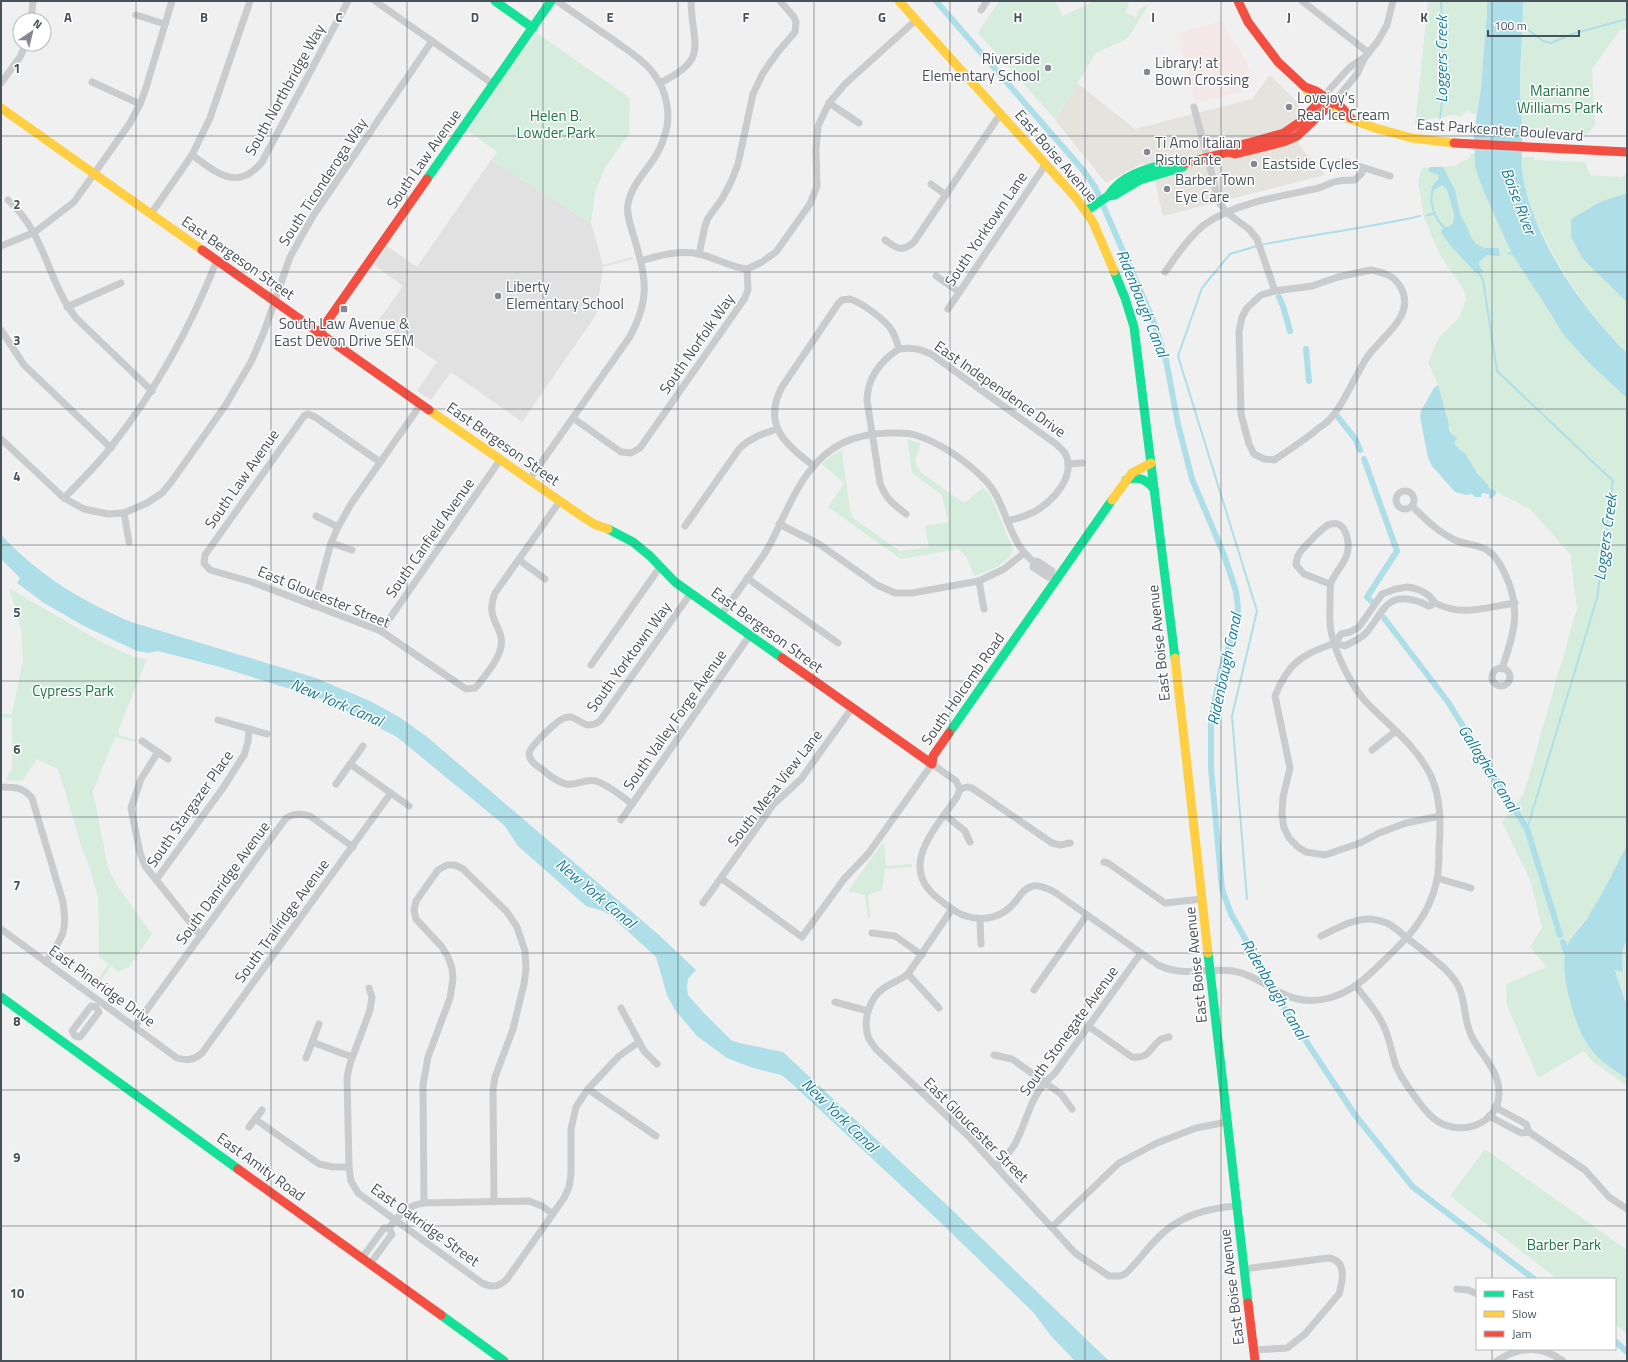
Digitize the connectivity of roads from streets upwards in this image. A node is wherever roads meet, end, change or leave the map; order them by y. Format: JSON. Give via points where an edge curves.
{"nodes":[{"id":1,"x":33,"y":1,"type":"edge"},
{"id":2,"x":172,"y":1,"type":"edge"},
{"id":3,"x":250,"y":1,"type":"edge"},
{"id":4,"x":348,"y":1,"type":"edge"},
{"id":5,"x":376,"y":1,"type":"edge"},
{"id":6,"x":495,"y":1,"type":"edge"},
{"id":7,"x":551,"y":1,"type":"edge"},
{"id":8,"x":557,"y":1,"type":"edge"},
{"id":9,"x":690,"y":1,"type":"edge"},
{"id":10,"x":780,"y":1,"type":"edge"},
{"id":11,"x":899,"y":1,"type":"edge"},
{"id":12,"x":987,"y":1,"type":"edge"},
{"id":13,"x":1238,"y":1,"type":"edge"},
{"id":14,"x":1302,"y":1,"type":"edge"},
{"id":15,"x":1393,"y":1,"type":"edge"},
{"id":16,"x":981,"y":10,"type":"dead end"},
{"id":17,"x":32,"y":12,"type":"edge"},
{"id":18,"x":136,"y":15,"type":"dead end"},
{"id":19,"x":916,"y":20,"type":"junction"},
{"id":20,"x":165,"y":24,"type":"junction"},
{"id":21,"x":533,"y":28,"type":"junction"},
{"id":22,"x":432,"y":41,"type":"junction"},
{"id":23,"x":22,"y":52,"type":"edge"},
{"id":24,"x":1367,"y":55,"type":"junction"},
{"id":25,"x":92,"y":82,"type":"dead end"},
{"id":26,"x":1,"y":83,"type":"edge"},
{"id":27,"x":660,"y":83,"type":"junction"},
{"id":28,"x":493,"y":84,"type":"junction"},
{"id":29,"x":1324,"y":96,"type":"junction"},
{"id":30,"x":1333,"y":102,"type":"junction"},
{"id":31,"x":829,"y":103,"type":"junction"},
{"id":32,"x":140,"y":104,"type":"junction"},
{"id":33,"x":1194,"y":106,"type":"dead end"},
{"id":34,"x":1,"y":108,"type":"edge"},
{"id":35,"x":1001,"y":113,"type":"junction"},
{"id":36,"x":859,"y":123,"type":"dead end"},
{"id":37,"x":1229,"y":152,"type":"junction"},
{"id":38,"x":1627,"y":152,"type":"edge"},
{"id":39,"x":192,"y":155,"type":"junction"},
{"id":40,"x":1207,"y":158,"type":"junction"},
{"id":41,"x":1341,"y":162,"type":"dead end"},
{"id":42,"x":1046,"y":164,"type":"junction"},
{"id":43,"x":1363,"y":168,"type":"junction"},
{"id":44,"x":94,"y":174,"type":"junction"},
{"id":45,"x":1390,"y":176,"type":"dead end"},
{"id":46,"x":930,"y":184,"type":"dead end"},
{"id":47,"x":946,"y":195,"type":"junction"},
{"id":48,"x":8,"y":200,"type":"dead end"},
{"id":49,"x":1086,"y":211,"type":"junction"},
{"id":50,"x":1228,"y":213,"type":"junction"},
{"id":51,"x":151,"y":214,"type":"junction"},
{"id":52,"x":35,"y":232,"type":"junction"},
{"id":53,"x":884,"y":240,"type":"dead end"},
{"id":54,"x":1,"y":246,"type":"edge"},
{"id":55,"x":699,"y":254,"type":"junction"},
{"id":56,"x":217,"y":260,"type":"junction"},
{"id":57,"x":641,"y":261,"type":"junction"},
{"id":58,"x":747,"y":269,"type":"junction"},
{"id":59,"x":1165,"y":272,"type":"dead end"},
{"id":60,"x":936,"y":276,"type":"dead end"},
{"id":61,"x":121,"y":283,"type":"dead end"},
{"id":62,"x":1275,"y":291,"type":"junction"},
{"id":63,"x":959,"y":292,"type":"junction"},
{"id":64,"x":274,"y":301,"type":"junction"},
{"id":65,"x":67,"y":307,"type":"junction"},
{"id":66,"x":948,"y":309,"type":"dead end"},
{"id":67,"x":1,"y":330,"type":"edge"},
{"id":68,"x":319,"y":333,"type":"junction"},
{"id":69,"x":899,"y":350,"type":"junction"},
{"id":70,"x":152,"y":391,"type":"junction"},
{"id":71,"x":421,"y":404,"type":"junction"},
{"id":72,"x":573,"y":418,"type":"junction"},
{"id":73,"x":777,"y":429,"type":"junction"},
{"id":74,"x":872,"y":433,"type":"junction"},
{"id":75,"x":1,"y":439,"type":"edge"},
{"id":76,"x":111,"y":448,"type":"junction"},
{"id":77,"x":500,"y":460,"type":"junction"},
{"id":78,"x":380,"y":462,"type":"junction"},
{"id":79,"x":1082,"y":463,"type":"dead end"},
{"id":80,"x":1152,"y":463,"type":"junction"},
{"id":81,"x":1068,"y":464,"type":"junction"},
{"id":82,"x":814,"y":466,"type":"junction"},
{"id":83,"x":529,"y":480,"type":"junction"},
{"id":84,"x":1126,"y":480,"type":"junction"},
{"id":85,"x":1155,"y":490,"type":"junction"},
{"id":86,"x":64,"y":498,"type":"junction"},
{"id":87,"x":560,"y":501,"type":"junction"},
{"id":88,"x":1412,"y":506,"type":"dead end"},
{"id":89,"x":124,"y":513,"type":"junction"},
{"id":90,"x":906,"y":514,"type":"dead end"},
{"id":91,"x":316,"y":516,"type":"dead end"},
{"id":92,"x":1007,"y":521,"type":"junction"},
{"id":93,"x":779,"y":524,"type":"junction"},
{"id":94,"x":685,"y":526,"type":"dead end"},
{"id":95,"x":338,"y":527,"type":"junction"},
{"id":96,"x":129,"y":542,"type":"dead end"},
{"id":97,"x":331,"y":543,"type":"junction"},
{"id":98,"x":352,"y":550,"type":"dead end"},
{"id":99,"x":1024,"y":553,"type":"junction"},
{"id":100,"x":519,"y":560,"type":"junction"},
{"id":101,"x":204,"y":564,"type":"joint"},
{"id":102,"x":660,"y":567,"type":"junction"},
{"id":103,"x":1054,"y":577,"type":"junction"},
{"id":104,"x":545,"y":578,"type":"dead end"},
{"id":105,"x":747,"y":578,"type":"junction"},
{"id":106,"x":979,"y":581,"type":"junction"},
{"id":107,"x":1330,"y":584,"type":"junction"},
{"id":108,"x":691,"y":593,"type":"junction"},
{"id":109,"x":1435,"y":603,"type":"junction"},
{"id":110,"x":1515,"y":603,"type":"junction"},
{"id":111,"x":314,"y":606,"type":"junction"},
{"id":112,"x":984,"y":609,"type":"dead end"},
{"id":113,"x":721,"y":615,"type":"junction"},
{"id":114,"x":381,"y":631,"type":"junction"},
{"id":115,"x":750,"y":635,"type":"junction"},
{"id":116,"x":838,"y":643,"type":"dead end"},
{"id":117,"x":1335,"y":643,"type":"junction"},
{"id":118,"x":592,"y":665,"type":"dead end"},
{"id":119,"x":1502,"y":668,"type":"dead end"},
{"id":120,"x":852,"y":708,"type":"junction"},
{"id":121,"x":218,"y":720,"type":"dead end"},
{"id":122,"x":249,"y":729,"type":"junction"},
{"id":123,"x":1396,"y":731,"type":"junction"},
{"id":124,"x":268,"y":734,"type":"dead end"},
{"id":125,"x":142,"y":741,"type":"dead end"},
{"id":126,"x":363,"y":746,"type":"dead end"},
{"id":127,"x":1372,"y":750,"type":"dead end"},
{"id":128,"x":158,"y":752,"type":"junction"},
{"id":129,"x":168,"y":759,"type":"dead end"},
{"id":130,"x":350,"y":764,"type":"junction"},
{"id":131,"x":932,"y":764,"type":"junction"},
{"id":132,"x":336,"y":784,"type":"dead end"},
{"id":133,"x":1,"y":787,"type":"edge"},
{"id":134,"x":960,"y":789,"type":"junction"},
{"id":135,"x":391,"y":793,"type":"junction"},
{"id":136,"x":632,"y":804,"type":"junction"},
{"id":137,"x":409,"y":806,"type":"dead end"},
{"id":138,"x":945,"y":815,"type":"junction"},
{"id":139,"x":1440,"y":816,"type":"junction"},
{"id":140,"x":622,"y":820,"type":"dead end"},
{"id":141,"x":970,"y":842,"type":"dead end"},
{"id":142,"x":1070,"y":843,"type":"dead end"},
{"id":143,"x":353,"y":847,"type":"junction"},
{"id":144,"x":1104,"y":862,"type":"dead end"},
{"id":145,"x":1437,"y":878,"type":"junction"},
{"id":146,"x":156,"y":880,"type":"junction"},
{"id":147,"x":725,"y":881,"type":"dead end"},
{"id":148,"x":1471,"y":888,"type":"dead end"},
{"id":149,"x":1202,"y":899,"type":"junction"},
{"id":150,"x":703,"y":903,"type":"dead end"},
{"id":151,"x":952,"y":909,"type":"junction"},
{"id":152,"x":1087,"y":915,"type":"junction"},
{"id":153,"x":980,"y":919,"type":"junction"},
{"id":154,"x":1,"y":929,"type":"edge"},
{"id":155,"x":872,"y":933,"type":"dead end"},
{"id":156,"x":201,"y":936,"type":"junction"},
{"id":157,"x":1321,"y":936,"type":"dead end"},
{"id":158,"x":1407,"y":938,"type":"junction"},
{"id":159,"x":981,"y":944,"type":"dead end"},
{"id":160,"x":1141,"y":953,"type":"junction"},
{"id":161,"x":922,"y":955,"type":"junction"},
{"id":162,"x":46,"y":962,"type":"junction"},
{"id":163,"x":1210,"y":970,"type":"junction"},
{"id":164,"x":908,"y":974,"type":"junction"},
{"id":165,"x":1356,"y":986,"type":"junction"},
{"id":166,"x":369,"y":988,"type":"dead end"},
{"id":167,"x":1034,"y":990,"type":"dead end"},
{"id":168,"x":1,"y":997,"type":"edge"},
{"id":169,"x":835,"y":1002,"type":"dead end"},
{"id":170,"x":98,"y":1004,"type":"junction"},
{"id":171,"x":621,"y":1008,"type":"dead end"},
{"id":172,"x":939,"y":1008,"type":"dead end"},
{"id":173,"x":868,"y":1011,"type":"junction"},
{"id":174,"x":319,"y":1024,"type":"dead end"},
{"id":175,"x":135,"y":1026,"type":"junction"},
{"id":176,"x":1088,"y":1026,"type":"junction"},
{"id":177,"x":1170,"y":1037,"type":"dead end"},
{"id":178,"x":312,"y":1042,"type":"junction"},
{"id":179,"x":640,"y":1042,"type":"junction"},
{"id":180,"x":68,"y":1045,"type":"junction"},
{"id":181,"x":994,"y":1055,"type":"dead end"},
{"id":182,"x":352,"y":1057,"type":"junction"},
{"id":183,"x":306,"y":1058,"type":"dead end"},
{"id":184,"x":190,"y":1060,"type":"joint"},
{"id":185,"x":657,"y":1064,"type":"dead end"},
{"id":186,"x":1044,"y":1082,"type":"junction"},
{"id":187,"x":588,"y":1089,"type":"junction"},
{"id":188,"x":1495,"y":1107,"type":"junction"},
{"id":189,"x":1072,"y":1109,"type":"dead end"},
{"id":190,"x":262,"y":1110,"type":"dead end"},
{"id":191,"x":1489,"y":1116,"type":"junction"},
{"id":192,"x":255,"y":1119,"type":"junction"},
{"id":193,"x":1227,"y":1122,"type":"junction"},
{"id":194,"x":249,"y":1127,"type":"dead end"},
{"id":195,"x":1529,"y":1132,"type":"junction"},
{"id":196,"x":656,"y":1136,"type":"dead end"},
{"id":197,"x":996,"y":1166,"type":"junction"},
{"id":198,"x":349,"y":1167,"type":"junction"},
{"id":199,"x":494,"y":1202,"type":"junction"},
{"id":200,"x":424,"y":1203,"type":"junction"},
{"id":201,"x":1237,"y":1206,"type":"junction"},
{"id":202,"x":1627,"y":1209,"type":"edge"},
{"id":203,"x":553,"y":1214,"type":"junction"},
{"id":204,"x":396,"y":1220,"type":"junction"},
{"id":205,"x":390,"y":1228,"type":"junction"},
{"id":206,"x":1052,"y":1228,"type":"junction"},
{"id":207,"x":362,"y":1258,"type":"junction"},
{"id":208,"x":370,"y":1264,"type":"junction"},
{"id":209,"x":1244,"y":1269,"type":"junction"},
{"id":210,"x":1457,"y":1289,"type":"dead end"},
{"id":211,"x":1476,"y":1294,"type":"edge"},
{"id":212,"x":1253,"y":1350,"type":"junction"},
{"id":213,"x":1518,"y":1350,"type":"edge"},
{"id":214,"x":1532,"y":1350,"type":"edge"},
{"id":215,"x":504,"y":1361,"type":"edge"},
{"id":216,"x":1255,"y":1361,"type":"edge"},
{"id":217,"x":1497,"y":1361,"type":"edge"},
{"id":218,"x":1563,"y":1361,"type":"edge"}],
"edges":[{"from":1,"to":17,"type":"street"},
{"from":2,"to":20,"type":"street"},
{"from":3,"to":39,"type":"street","via":[[210,118]]},
{"from":4,"to":39,"type":"street","name":"South Northbridge Way","via":[[256,170],[247,176],[228,178]]},
{"from":5,"to":22,"type":"street"},
{"from":6,"to":21,"type":"street"},
{"from":7,"to":21,"type":"street","name":"South Law Avenue"},
{"from":8,"to":27,"type":"street","via":[[636,56],[646,64]]},
{"from":9,"to":27,"type":"street","via":[[695,40],[694,56],[684,70]]},
{"from":10,"to":55,"type":"street","via":[[794,17],[795,32],[763,73],[752,94],[738,164],[731,182],[707,222]]},
{"from":11,"to":19,"type":"street","name":"East Boise Avenue"},
{"from":12,"to":16,"type":"street"},
{"from":13,"to":29,"type":"street","name":"East Parkcenter Boulevard","via":[[1248,22],[1278,62],[1305,87]]},
{"from":14,"to":24,"type":"street"},
{"from":15,"to":24,"type":"street","via":[[1387,25]]},
{"from":18,"to":20,"type":"street"},
{"from":19,"to":31,"type":"street","via":[[845,84]]},
{"from":19,"to":35,"type":"street","name":"East Boise Avenue"},
{"from":20,"to":32,"type":"street"},
{"from":21,"to":28,"type":"street","name":"South Law Avenue"},
{"from":22,"to":28,"type":"street"},
{"from":22,"to":64,"type":"street","name":"South Ticonderoga Way","via":[[313,216],[290,258]]},
{"from":23,"to":26,"type":"street"},
{"from":24,"to":29,"type":"street","via":[[1349,68]]},
{"from":24,"to":30,"type":"street","via":[[1357,74]]},
{"from":25,"to":32,"type":"street"},
{"from":27,"to":57,"type":"street","via":[[666,100],[668,118],[665,136],[656,155],[635,186],[628,204],[630,222]]},
{"from":28,"to":68,"type":"street","name":"South Law Avenue"},
{"from":29,"to":30,"type":"street","name":"East Parkcenter Boulevard"},
{"from":29,"to":37,"type":"street","via":[[1297,125],[1268,139],[1235,147]]},
{"from":30,"to":37,"type":"street","via":[[1297,136],[1235,154]]},
{"from":30,"to":38,"type":"street","name":"East Parkcenter Boulevard","via":[[1337,114],[1412,138],[1457,143]]},
{"from":31,"to":36,"type":"street"},
{"from":31,"to":58,"type":"street","via":[[818,126],[817,186],[810,204],[776,252]]},
{"from":32,"to":44,"type":"street","via":[[130,123]]},
{"from":33,"to":40,"type":"street"},
{"from":34,"to":44,"type":"street","name":"East Bergeson Street"},
{"from":35,"to":42,"type":"street","name":"East Boise Avenue"},
{"from":35,"to":47,"type":"street"},
{"from":37,"to":40,"type":"street"},
{"from":39,"to":51,"type":"street"},
{"from":40,"to":49,"type":"street","via":[[1185,163],[1182,167],[1140,180],[1115,195],[1108,196]]},
{"from":40,"to":50,"type":"street","via":[[1219,202]]},
{"from":41,"to":43,"type":"street"},
{"from":42,"to":49,"type":"street","name":"East Boise Avenue"},
{"from":42,"to":63,"type":"street","name":"South Yorktown Lane"},
{"from":43,"to":45,"type":"street"},
{"from":43,"to":50,"type":"street","via":[[1355,180],[1293,192],[1240,207]]},
{"from":44,"to":51,"type":"street","name":"East Bergeson Street"},
{"from":44,"to":52,"type":"street","via":[[74,202]]},
{"from":46,"to":47,"type":"street"},
{"from":47,"to":53,"type":"street","via":[[908,247],[895,247]]},
{"from":48,"to":52,"type":"street","via":[[18,208]]},
{"from":49,"to":80,"type":"street","name":"East Boise Avenue","via":[[1125,298],[1134,327]]},
{"from":50,"to":59,"type":"street","via":[[1206,224],[1194,234]]},
{"from":50,"to":62,"type":"street","via":[[1249,229],[1257,239]]},
{"from":51,"to":56,"type":"street","name":"East Bergeson Street"},
{"from":52,"to":54,"type":"street"},
{"from":52,"to":65,"type":"street"},
{"from":55,"to":57,"type":"street","via":[[662,254]]},
{"from":55,"to":58,"type":"street"},
{"from":56,"to":64,"type":"street","name":"East Bergeson Street"},
{"from":56,"to":70,"type":"street","via":[[193,317]]},
{"from":57,"to":72,"type":"street","via":[[645,285],[639,322]]},
{"from":58,"to":72,"type":"street","name":"South Norfolk Way","via":[[748,290],[745,298],[640,448],[631,453],[621,452]]},
{"from":60,"to":63,"type":"street"},
{"from":61,"to":65,"type":"street"},
{"from":62,"to":62,"type":"street","via":[[1261,295],[1247,308],[1239,331],[1241,414],[1249,444],[1254,454],[1274,460],[1328,421],[1368,356],[1402,315],[1405,304],[1403,292],[1393,277],[1371,270],[1312,286]]},
{"from":63,"to":66,"type":"street","name":"South Yorktown Lane"},
{"from":64,"to":68,"type":"street","name":"East Bergeson Street"},
{"from":64,"to":89,"type":"street","name":"South Ticonderoga Way","via":[[251,362],[225,406],[177,475],[162,493]]},
{"from":65,"to":70,"type":"street"},
{"from":67,"to":76,"type":"street","via":[[24,364]]},
{"from":68,"to":71,"type":"street","name":"East Bergeson Street"},
{"from":69,"to":73,"type":"street","via":[[897,340],[881,319],[856,301],[845,299],[838,304],[778,394],[774,415]]},
{"from":69,"to":74,"type":"street","via":[[883,362],[871,378],[867,389],[866,401]]},
{"from":69,"to":81,"type":"street","name":"East Independence Drive","via":[[919,349],[931,354],[1056,444],[1065,453]]},
{"from":70,"to":76,"type":"street"},
{"from":71,"to":77,"type":"street","name":"East Bergeson Street"},
{"from":71,"to":78,"type":"street"},
{"from":72,"to":83,"type":"street"},
{"from":73,"to":82,"type":"street","via":[[784,441]]},
{"from":73,"to":94,"type":"street","via":[[746,441]]},
{"from":74,"to":82,"type":"street","via":[[854,437],[835,446]]},
{"from":74,"to":90,"type":"street","via":[[880,483],[885,495]]},
{"from":74,"to":92,"type":"street","via":[[914,435],[946,450],[990,486],[999,498]]},
{"from":75,"to":86,"type":"street","name":"South Ticonderoga Way"},
{"from":76,"to":86,"type":"street"},
{"from":77,"to":83,"type":"street","name":"East Bergeson Street"},
{"from":77,"to":114,"type":"street","name":"South Canfield Avenue"},
{"from":78,"to":95,"type":"street"},
{"from":78,"to":101,"type":"street","name":"South Law Avenue","via":[[315,416],[308,414],[301,419],[205,555]]},
{"from":79,"to":81,"type":"street"},
{"from":80,"to":84,"type":"street","name":"South Holcomb Road","via":[[1132,473]]},
{"from":80,"to":85,"type":"street","name":"East Boise Avenue"},
{"from":81,"to":92,"type":"street","via":[[1066,477],[1058,492],[1047,503],[1033,512]]},
{"from":82,"to":93,"type":"street","via":[[785,510]]},
{"from":83,"to":87,"type":"street","name":"East Bergeson Street"},
{"from":84,"to":85,"type":"street","via":[[1141,477],[1148,480]]},
{"from":84,"to":103,"type":"street","name":"South Holcomb Road"},
{"from":85,"to":149,"type":"street","name":"East Boise Avenue"},
{"from":86,"to":89,"type":"street","name":"South Ticonderoga Way","via":[[84,509],[108,514]]},
{"from":87,"to":100,"type":"street"},
{"from":87,"to":102,"type":"street","name":"East Bergeson Street","via":[[590,521],[632,540]]},
{"from":88,"to":110,"type":"street","via":[[1437,530],[1456,541],[1482,547],[1494,555],[1511,586]]},
{"from":89,"to":96,"type":"street"},
{"from":91,"to":95,"type":"street"},
{"from":92,"to":99,"type":"street"},
{"from":93,"to":105,"type":"street","via":[[765,552]]},
{"from":93,"to":106,"type":"street","via":[[819,544],[877,585],[895,593],[912,593]]},
{"from":95,"to":97,"type":"street"},
{"from":97,"to":98,"type":"street"},
{"from":97,"to":111,"type":"street"},
{"from":99,"to":103,"type":"street","via":[[1034,562],[1033,567],[1048,577]]},
{"from":99,"to":106,"type":"street","via":[[1004,570]]},
{"from":100,"to":104,"type":"street"},
{"from":100,"to":114,"type":"street","name":"East Gloucester Street","via":[[492,601],[494,623],[502,638],[500,652],[478,685],[470,689],[461,687]]},
{"from":101,"to":111,"type":"street","name":"East Gloucester Street","via":[[210,570],[252,582]]},
{"from":102,"to":108,"type":"street","name":"East Bergeson Street"},
{"from":102,"to":118,"type":"street"},
{"from":103,"to":131,"type":"street","name":"South Holcomb Road","via":[[934,756]]},
{"from":105,"to":113,"type":"street"},
{"from":105,"to":116,"type":"street"},
{"from":106,"to":112,"type":"street"},
{"from":107,"to":107,"type":"street","via":[[1348,552],[1346,531],[1340,525],[1331,524],[1324,527],[1296,558],[1296,565],[1304,574]]},
{"from":107,"to":117,"type":"street","via":[[1330,622]]},
{"from":108,"to":113,"type":"street","name":"East Bergeson Street"},
{"from":108,"to":136,"type":"street","name":"South Yorktown Way","via":[[600,721],[594,726],[585,725],[574,718],[561,719],[530,750],[529,755],[533,762],[553,779],[568,784],[595,780]]},
{"from":109,"to":110,"type":"street","via":[[1448,609],[1464,611]]},
{"from":109,"to":117,"type":"street","via":[[1429,606],[1418,600],[1397,600],[1388,604],[1366,633],[1358,639],[1345,646]]},
{"from":109,"to":117,"type":"street","via":[[1431,595],[1415,588],[1396,589],[1382,594],[1359,627],[1341,634]]},
{"from":110,"to":119,"type":"street","via":[[1512,634]]},
{"from":111,"to":114,"type":"street","name":"East Gloucester Street"},
{"from":113,"to":115,"type":"street","name":"East Bergeson Street"},
{"from":115,"to":120,"type":"street","name":"East Bergeson Street"},
{"from":115,"to":136,"type":"street","name":"South Valley Forge Avenue"},
{"from":117,"to":123,"type":"street","via":[[1348,676],[1359,694]]},
{"from":117,"to":139,"type":"street","via":[[1299,659],[1291,667],[1275,696],[1290,768],[1282,814],[1289,838],[1306,852],[1326,855],[1406,822]]},
{"from":120,"to":131,"type":"street","name":"East Bergeson Street"},
{"from":120,"to":150,"type":"street","name":"South Mesa View Lane","via":[[801,779],[774,805]]},
{"from":121,"to":122,"type":"street"},
{"from":122,"to":124,"type":"street"},
{"from":122,"to":146,"type":"street","name":"South Stargazer Place","via":[[244,755]]},
{"from":123,"to":127,"type":"street"},
{"from":123,"to":139,"type":"street","via":[[1415,751],[1430,775],[1437,795]]},
{"from":125,"to":128,"type":"street"},
{"from":126,"to":130,"type":"street"},
{"from":128,"to":129,"type":"street"},
{"from":128,"to":146,"type":"street","via":[[140,779],[131,808],[142,860]]},
{"from":130,"to":132,"type":"street"},
{"from":130,"to":135,"type":"street"},
{"from":131,"to":134,"type":"street","name":"East Bergeson Street","via":[[956,781]]},
{"from":131,"to":147,"type":"street","name":"South Holcomb Road","via":[[868,854],[844,879],[802,937]]},
{"from":133,"to":162,"type":"street","via":[[18,788],[26,791],[32,798],[63,902],[64,932]]},
{"from":134,"to":138,"type":"street"},
{"from":134,"to":142,"type":"street","via":[[972,788],[1052,843]]},
{"from":135,"to":137,"type":"street"},
{"from":135,"to":143,"type":"street","name":"South Trailridge Avenue"},
{"from":136,"to":140,"type":"street","name":"South Valley Forge Avenue"},
{"from":138,"to":141,"type":"street","via":[[965,830]]},
{"from":138,"to":151,"type":"street","via":[[925,843],[919,868],[927,888]]},
{"from":139,"to":145,"type":"street"},
{"from":143,"to":156,"type":"street","name":"South Danridge Avenue","via":[[310,816],[291,815],[286,818]]},
{"from":143,"to":184,"type":"street","name":"South Trailridge Avenue","via":[[202,1053]]},
{"from":144,"to":149,"type":"street","via":[[1165,903]]},
{"from":145,"to":148,"type":"street"},
{"from":145,"to":158,"type":"street","via":[[1426,912]]},
{"from":146,"to":156,"type":"street"},
{"from":149,"to":163,"type":"street","name":"East Boise Avenue"},
{"from":151,"to":153,"type":"street"},
{"from":151,"to":161,"type":"street"},
{"from":152,"to":153,"type":"street","via":[[1056,892],[1041,886],[1032,886],[1002,914]]},
{"from":152,"to":160,"type":"street"},
{"from":152,"to":167,"type":"street"},
{"from":153,"to":159,"type":"street"},
{"from":154,"to":162,"type":"street","name":"East Pineridge Drive"},
{"from":155,"to":161,"type":"street","via":[[895,936]]},
{"from":156,"to":175,"type":"street","name":"South Danridge Avenue"},
{"from":157,"to":158,"type":"street","via":[[1350,923],[1370,919],[1387,923]]},
{"from":158,"to":165,"type":"street"},
{"from":158,"to":188,"type":"street","via":[[1446,970],[1460,989],[1471,1036],[1498,1081],[1499,1095]]},
{"from":160,"to":163,"type":"street","via":[[1170,970]]},
{"from":160,"to":176,"type":"street","name":"South Stonegate Avenue"},
{"from":161,"to":164,"type":"street"},
{"from":162,"to":170,"type":"street","name":"East Pineridge Drive"},
{"from":163,"to":165,"type":"street","via":[[1236,972],[1284,994],[1306,1000],[1342,994]]},
{"from":163,"to":193,"type":"street","name":"East Boise Avenue"},
{"from":164,"to":172,"type":"street"},
{"from":164,"to":173,"type":"street","via":[[883,988]]},
{"from":165,"to":191,"type":"street","via":[[1385,1027],[1400,1075],[1431,1116],[1447,1127],[1458,1129],[1470,1128]]},
{"from":166,"to":182,"type":"street","name":"East Oakridge Street","via":[[372,997],[370,1010]]},
{"from":168,"to":180,"type":"street","name":"East Amity Road"},
{"from":169,"to":173,"type":"street"},
{"from":170,"to":175,"type":"street","name":"East Pineridge Drive"},
{"from":170,"to":180,"type":"street","via":[[99,1012],[80,1037],[75,1036]]},
{"from":171,"to":179,"type":"street"},
{"from":173,"to":197,"type":"street","name":"East Gloucester Street","via":[[869,1038],[876,1049]]},
{"from":174,"to":178,"type":"street"},
{"from":175,"to":184,"type":"street","name":"East Pineridge Drive","via":[[178,1058]]},
{"from":176,"to":177,"type":"street","via":[[1137,1058],[1146,1056],[1160,1040]]},
{"from":176,"to":186,"type":"street","name":"South Stonegate Avenue","via":[[1055,1074]]},
{"from":178,"to":182,"type":"street"},
{"from":178,"to":183,"type":"street"},
{"from":179,"to":185,"type":"street","via":[[644,1051]]},
{"from":179,"to":187,"type":"street","via":[[619,1056]]},
{"from":180,"to":207,"type":"street","name":"East Amity Road"},
{"from":181,"to":186,"type":"street","via":[[1012,1059]]},
{"from":182,"to":198,"type":"street","name":"East Oakridge Street","via":[[347,1077]]},
{"from":186,"to":189,"type":"street","via":[[1061,1094]]},
{"from":186,"to":197,"type":"street","name":"South Stonegate Avenue","via":[[1033,1098],[1015,1144]]},
{"from":187,"to":196,"type":"street"},
{"from":187,"to":203,"type":"street","via":[[576,1107],[573,1118],[569,1187]]},
{"from":188,"to":191,"type":"street"},
{"from":188,"to":195,"type":"street","via":[[1526,1124]]},
{"from":190,"to":192,"type":"street"},
{"from":191,"to":195,"type":"street","via":[[1521,1133]]},
{"from":192,"to":194,"type":"street"},
{"from":192,"to":198,"type":"street","via":[[319,1164]]},
{"from":193,"to":201,"type":"street","name":"East Boise Avenue"},
{"from":193,"to":206,"type":"street","via":[[1196,1128],[1157,1143],[1120,1163]]},
{"from":195,"to":202,"type":"street","via":[[1585,1170],[1609,1197]]},
{"from":197,"to":206,"type":"street","name":"East Gloucester Street"},
{"from":198,"to":204,"type":"street","name":"East Oakridge Street","via":[[351,1181],[358,1193]]},
{"from":199,"to":200,"type":"street"},
{"from":199,"to":200,"type":"street","via":[[493,1090],[495,1077],[513,1029],[524,984],[525,951],[518,930],[507,912],[460,866],[450,864],[438,870],[416,900],[414,910],[416,919],[445,952],[452,968],[453,979],[450,998],[428,1058],[423,1085]]},
{"from":199,"to":203,"type":"street","via":[[528,1201],[542,1206]]},
{"from":200,"to":204,"type":"street","via":[[410,1206]]},
{"from":201,"to":206,"type":"street","name":"East Gloucester Street","via":[[1208,1209],[1177,1223],[1163,1233],[1125,1274],[1113,1277],[1104,1274],[1083,1259]]},
{"from":201,"to":209,"type":"street","name":"East Boise Avenue"},
{"from":203,"to":204,"type":"street","name":"East Oakridge Street","via":[[507,1279],[495,1286],[482,1283]]},
{"from":204,"to":205,"type":"street"},
{"from":205,"to":207,"type":"street","via":[[384,1228]]},
{"from":205,"to":208,"type":"street","via":[[392,1234]]},
{"from":207,"to":208,"type":"street","name":"East Amity Road"},
{"from":208,"to":215,"type":"street","name":"East Amity Road"},
{"from":209,"to":212,"type":"street","name":"East Boise Avenue"},
{"from":209,"to":212,"type":"street","via":[[1328,1258],[1340,1263],[1343,1271],[1339,1294],[1305,1334],[1287,1348]]},
{"from":210,"to":211,"type":"street"},
{"from":212,"to":216,"type":"street","name":"East Boise Avenue"},
{"from":213,"to":217,"type":"street"},
{"from":214,"to":218,"type":"street","via":[[1542,1351]]}]}
